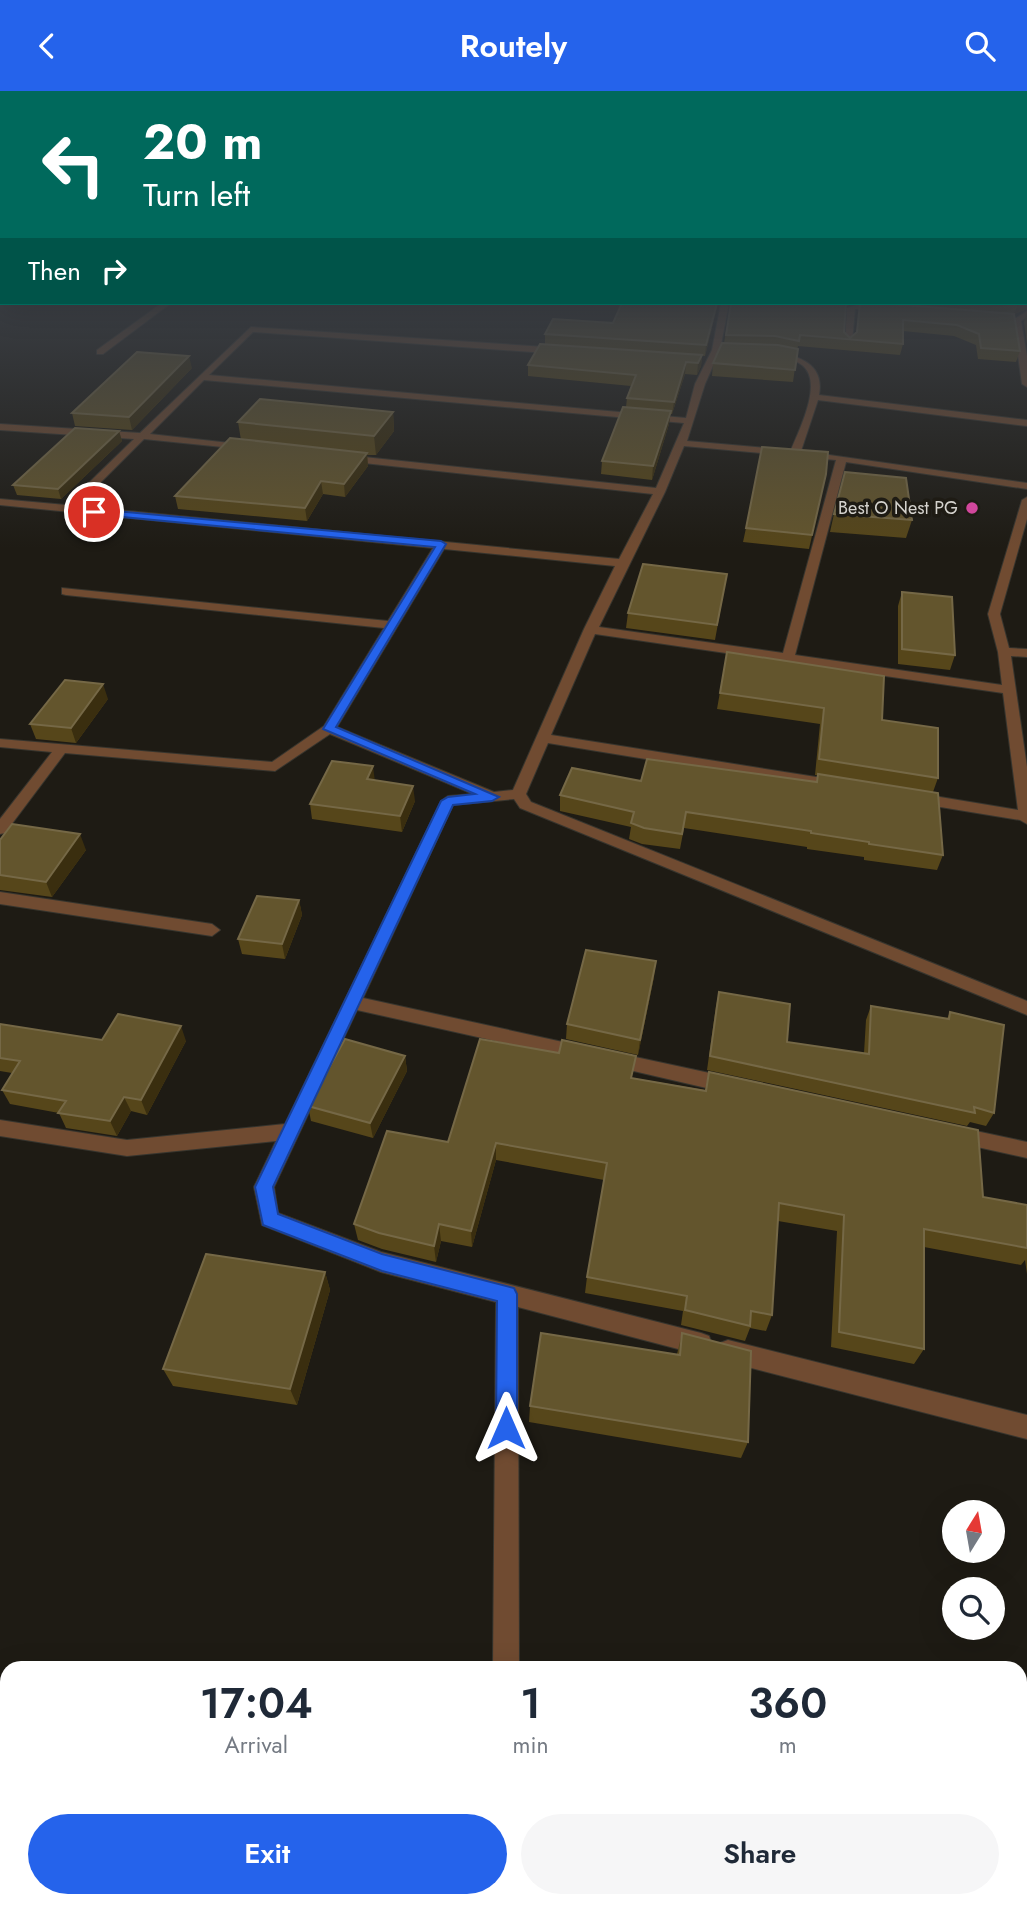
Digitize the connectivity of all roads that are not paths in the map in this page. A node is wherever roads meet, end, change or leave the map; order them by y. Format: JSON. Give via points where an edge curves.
{"nodes":[{"id":1,"x":199,"y":379,"type":"edge"},
{"id":2,"x":220,"y":379,"type":"edge"},
{"id":3,"x":702,"y":379,"type":"edge"},
{"id":4,"x":815,"y":379,"type":"edge"},
{"id":5,"x":815,"y":397,"type":"junction"},
{"id":6,"x":690,"y":421,"type":"junction"},
{"id":7,"x":1027,"y":423,"type":"edge"},
{"id":8,"x":0,"y":427,"type":"edge"},
{"id":9,"x":140,"y":436,"type":"junction"},
{"id":10,"x":680,"y":443,"type":"junction"},
{"id":11,"x":263,"y":449,"type":"edge"},
{"id":12,"x":794,"y":453,"type":"junction"},
{"id":13,"x":331,"y":457,"type":"edge"},
{"id":14,"x":842,"y":458,"type":"junction"},
{"id":15,"x":1027,"y":486,"type":"edge"},
{"id":16,"x":660,"y":492,"type":"junction"},
{"id":17,"x":1027,"y":500,"type":"edge"},
{"id":18,"x":0,"y":502,"type":"edge"},
{"id":19,"x":68,"y":509,"type":"junction"},
{"id":20,"x":441,"y":544,"type":"junction"},
{"id":21,"x":621,"y":563,"type":"junction"},
{"id":22,"x":66,"y":591,"type":"dead end"},
{"id":23,"x":392,"y":625,"type":"junction"},
{"id":24,"x":590,"y":629,"type":"junction"},
{"id":25,"x":1004,"y":652,"type":"junction"},
{"id":26,"x":1027,"y":653,"type":"edge"},
{"id":27,"x":788,"y":658,"type":"junction"},
{"id":28,"x":1008,"y":690,"type":"junction"},
{"id":29,"x":329,"y":729,"type":"junction"},
{"id":30,"x":543,"y":738,"type":"junction"},
{"id":31,"x":0,"y":743,"type":"edge"},
{"id":32,"x":62,"y":748,"type":"junction"},
{"id":33,"x":838,"y":786,"type":"edge"},
{"id":34,"x":519,"y":794,"type":"junction"},
{"id":35,"x":492,"y":797,"type":"junction"},
{"id":36,"x":906,"y":797,"type":"edge"},
{"id":37,"x":1027,"y":818,"type":"edge"},
{"id":38,"x":0,"y":829,"type":"edge"},
{"id":39,"x":0,"y":898,"type":"edge"},
{"id":40,"x":212,"y":930,"type":"dead end"},
{"id":41,"x":352,"y":1002,"type":"junction"},
{"id":42,"x":1027,"y":1008,"type":"edge"},
{"id":43,"x":744,"y":1088,"type":"edge"},
{"id":44,"x":0,"y":1128,"type":"edge"},
{"id":45,"x":933,"y":1130,"type":"edge"},
{"id":46,"x":291,"y":1131,"type":"junction"},
{"id":47,"x":1027,"y":1150,"type":"edge"},
{"id":48,"x":507,"y":1294,"type":"junction"},
{"id":49,"x":1027,"y":1427,"type":"edge"},
{"id":50,"x":506,"y":1661,"type":"edge"}],
"edges":[{"from":1,"to":9,"type":"street"},
{"from":2,"to":6,"type":"street"},
{"from":3,"to":6,"type":"street"},
{"from":4,"to":5,"type":"street"},
{"from":5,"to":7,"type":"street"},
{"from":5,"to":12,"type":"street"},
{"from":6,"to":10,"type":"street"},
{"from":8,"to":9,"type":"street"},
{"from":9,"to":11,"type":"street"},
{"from":9,"to":19,"type":"street"},
{"from":10,"to":12,"type":"street"},
{"from":10,"to":16,"type":"street"},
{"from":12,"to":14,"type":"street"},
{"from":13,"to":16,"type":"street"},
{"from":14,"to":15,"type":"street"},
{"from":14,"to":27,"type":"street"},
{"from":16,"to":21,"type":"street"},
{"from":17,"to":25,"type":"street","via":[[1014,562],[994,614]]},
{"from":18,"to":19,"type":"street"},
{"from":19,"to":20,"type":"street"},
{"from":20,"to":21,"type":"street"},
{"from":20,"to":23,"type":"street"},
{"from":21,"to":24,"type":"street"},
{"from":22,"to":23,"type":"street"},
{"from":23,"to":29,"type":"street"},
{"from":24,"to":27,"type":"street"},
{"from":24,"to":30,"type":"street"},
{"from":25,"to":26,"type":"street"},
{"from":25,"to":28,"type":"street"},
{"from":27,"to":28,"type":"street"},
{"from":28,"to":37,"type":"street"},
{"from":29,"to":32,"type":"street","via":[[275,767]]},
{"from":29,"to":35,"type":"street"},
{"from":30,"to":33,"type":"street"},
{"from":30,"to":34,"type":"street"},
{"from":31,"to":32,"type":"street"},
{"from":32,"to":38,"type":"street"},
{"from":34,"to":35,"type":"street"},
{"from":34,"to":42,"type":"street","via":[[525,805]]},
{"from":35,"to":41,"type":"street","via":[[448,801]]},
{"from":36,"to":37,"type":"street"},
{"from":39,"to":40,"type":"street"},
{"from":41,"to":43,"type":"street"},
{"from":41,"to":46,"type":"street"},
{"from":44,"to":46,"type":"street","via":[[127,1148]]},
{"from":45,"to":47,"type":"street"},
{"from":46,"to":48,"type":"street","via":[[264,1187],[269,1219],[382,1262]]},
{"from":48,"to":49,"type":"street"},
{"from":48,"to":50,"type":"street"}]}
